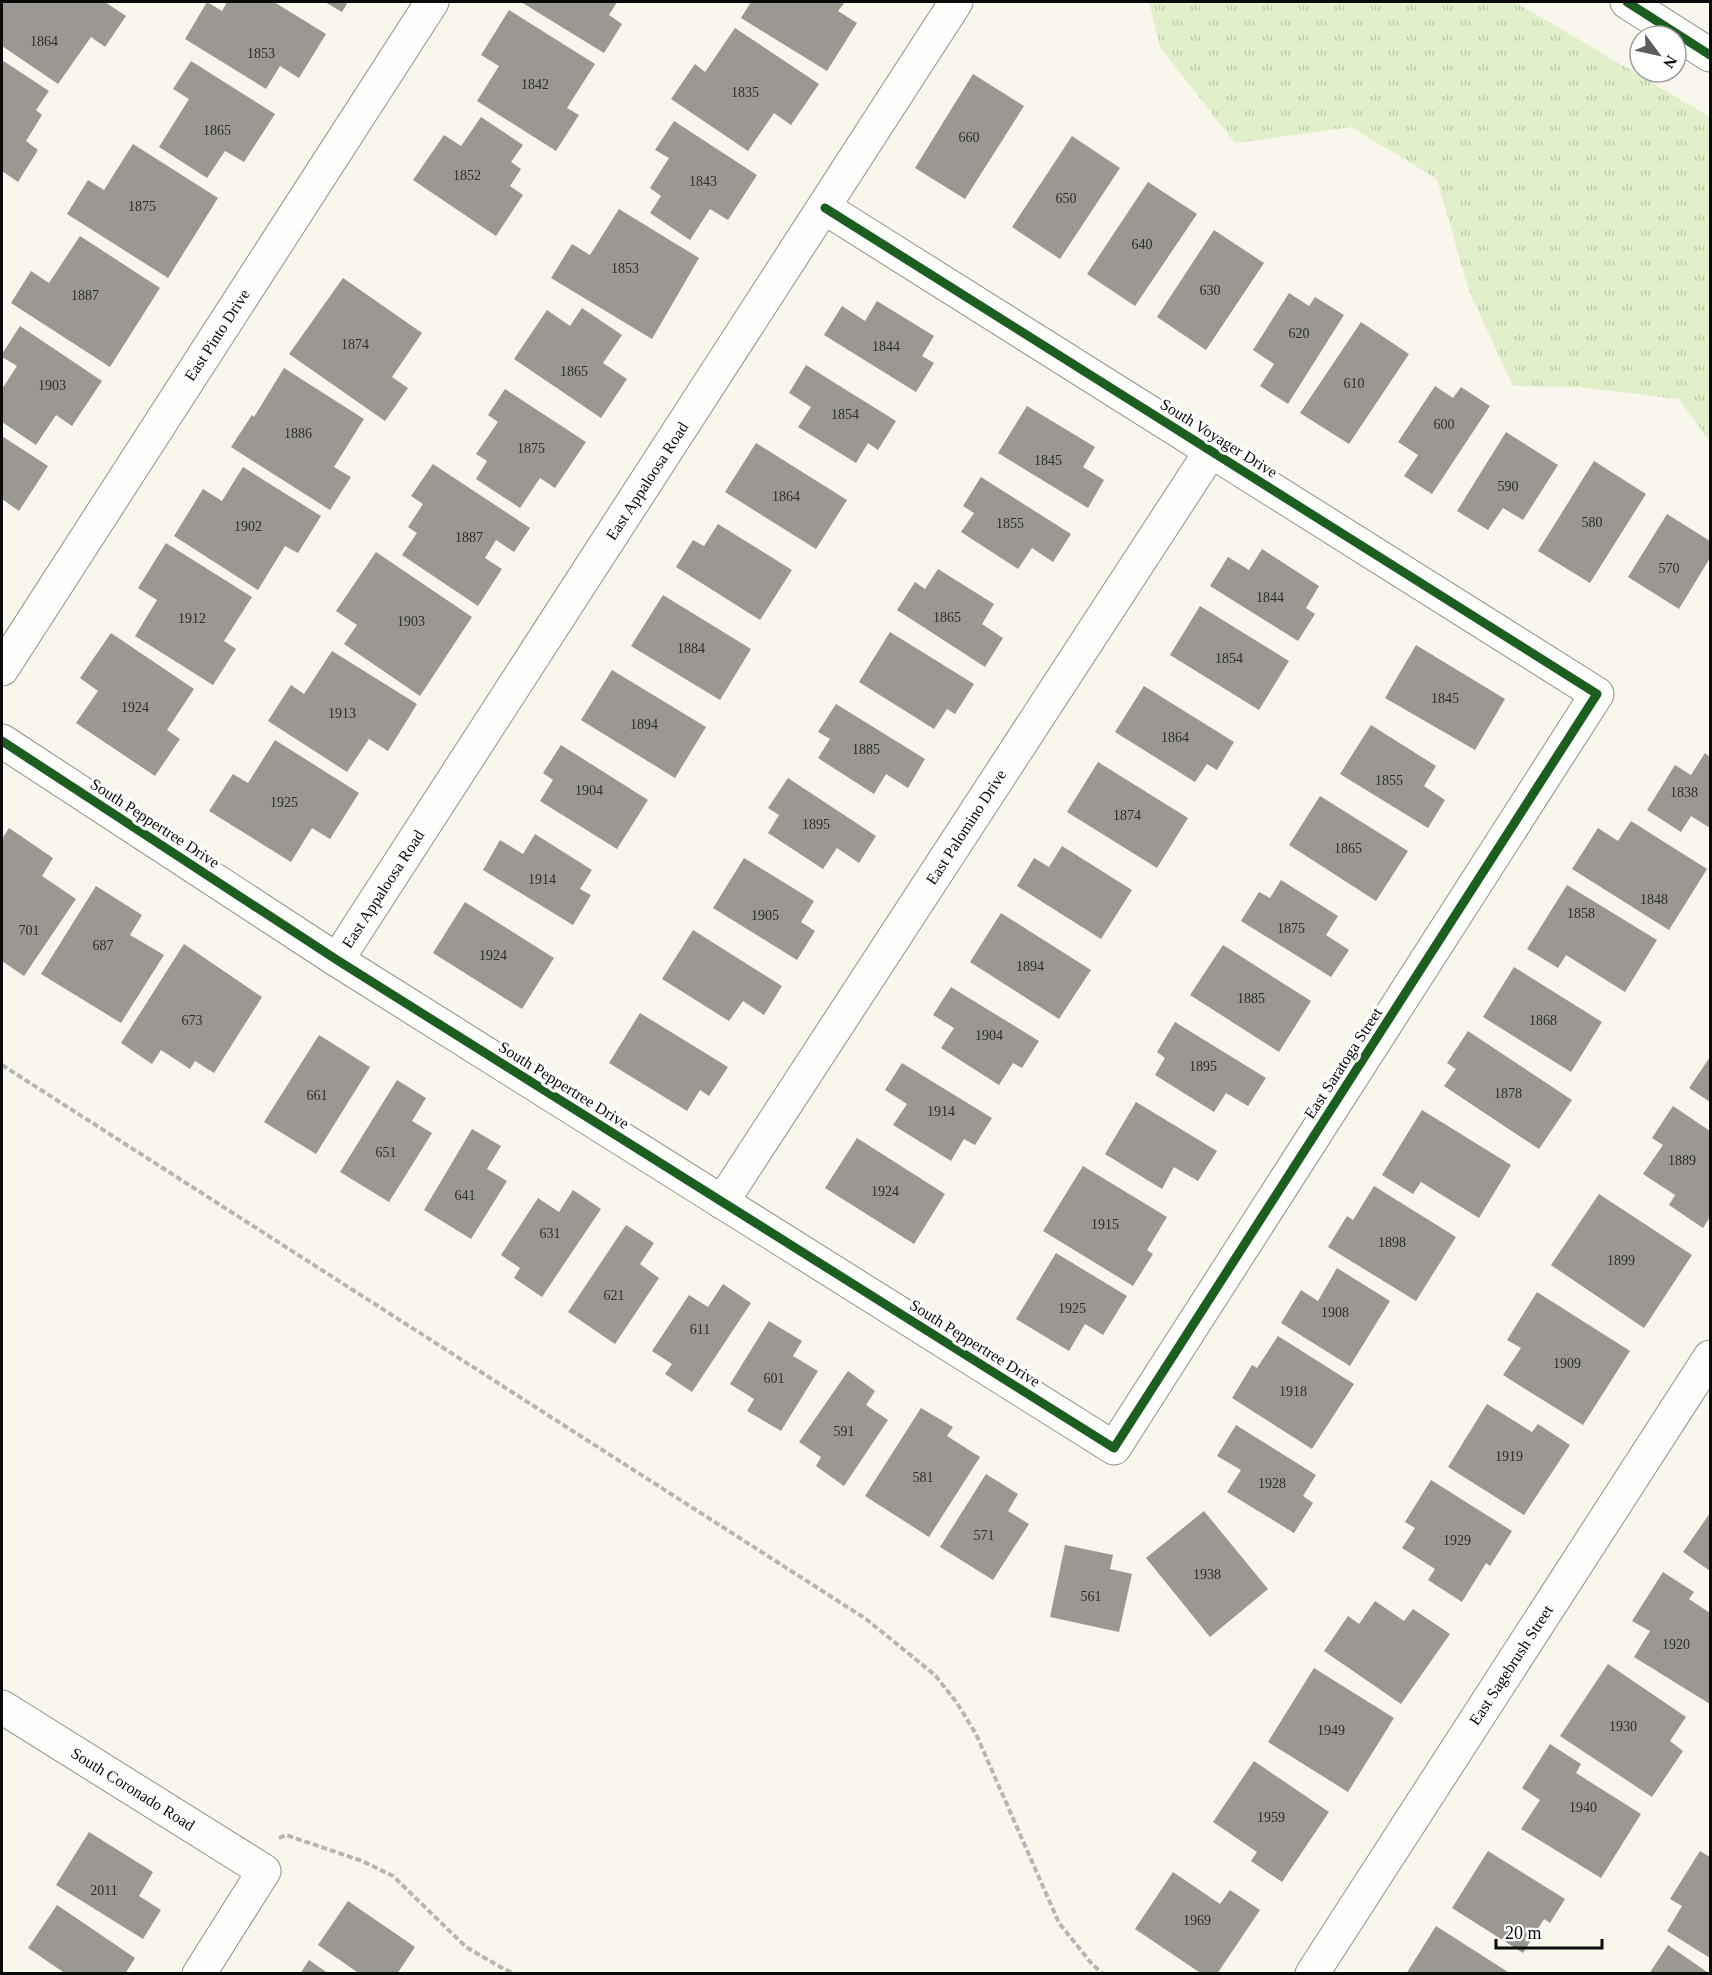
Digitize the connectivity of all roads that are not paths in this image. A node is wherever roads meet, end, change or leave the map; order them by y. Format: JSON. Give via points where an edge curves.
{"nodes":[{"id":1,"x":432,"y":2,"type":"edge"},
{"id":2,"x":956,"y":2,"type":"edge"},
{"id":3,"x":1627,"y":2,"type":"edge"},
{"id":4,"x":1710,"y":55,"type":"edge"},
{"id":5,"x":825,"y":208,"type":"junction"},
{"id":6,"x":1211,"y":451,"type":"junction"},
{"id":7,"x":2,"y":669,"type":"edge"},
{"id":8,"x":1597,"y":694,"type":"joint"},
{"id":9,"x":2,"y":741,"type":"edge"},
{"id":10,"x":337,"y":960,"type":"junction"},
{"id":11,"x":722,"y":1202,"type":"junction"},
{"id":12,"x":1710,"y":1357,"type":"edge"},
{"id":13,"x":1114,"y":1448,"type":"joint"},
{"id":14,"x":2,"y":1707,"type":"edge"},
{"id":15,"x":199,"y":1974,"type":"edge"},
{"id":16,"x":1312,"y":1974,"type":"edge"}],
"edges":[{"from":1,"to":7,"type":"street","name":"East Pinto Drive"},
{"from":2,"to":5,"type":"street","name":"East Appaloosa Road"},
{"from":3,"to":4,"type":"street"},
{"from":5,"to":6,"type":"street","name":"South Voyager Drive"},
{"from":5,"to":10,"type":"street","name":"East Appaloosa Road"},
{"from":6,"to":8,"type":"street","name":"South Voyager Drive"},
{"from":6,"to":11,"type":"street","name":"East Palomino Drive"},
{"from":8,"to":13,"type":"street","name":"East Saratoga Street"},
{"from":9,"to":10,"type":"street","name":"South Peppertree Drive"},
{"from":10,"to":11,"type":"street","name":"South Peppertree Drive"},
{"from":11,"to":13,"type":"street","name":"South Peppertree Drive"},
{"from":12,"to":16,"type":"street","name":"East Sagebrush Street"},
{"from":14,"to":15,"type":"street","name":"South Coronado Road","via":[[264,1871]]}]}
